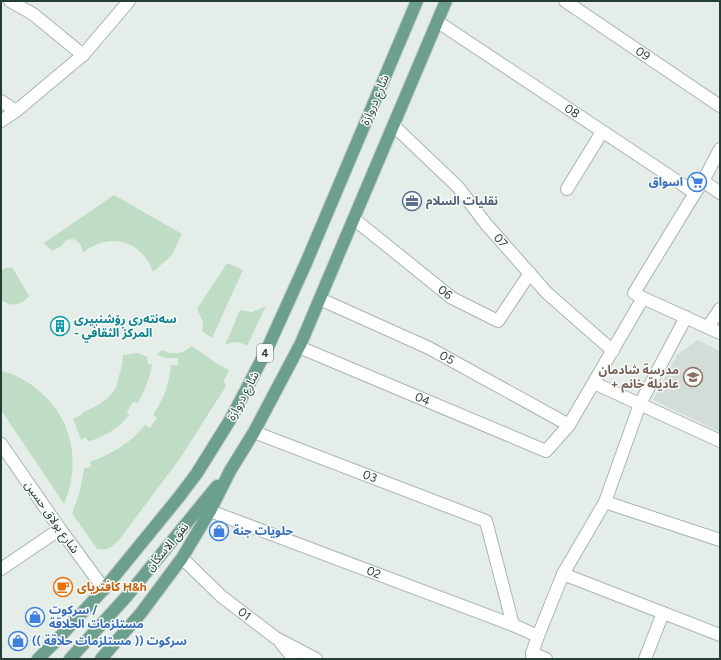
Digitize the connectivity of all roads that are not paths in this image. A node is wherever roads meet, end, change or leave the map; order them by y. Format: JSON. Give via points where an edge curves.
{"nodes":[{"id":1,"x":10,"y":1,"type":"edge"},
{"id":2,"x":129,"y":1,"type":"edge"},
{"id":3,"x":417,"y":1,"type":"edge"},
{"id":4,"x":446,"y":1,"type":"edge"},
{"id":5,"x":565,"y":1,"type":"edge"},
{"id":6,"x":438,"y":22,"type":"junction"},
{"id":7,"x":83,"y":55,"type":"junction"},
{"id":8,"x":1,"y":102,"type":"edge"},
{"id":9,"x":720,"y":106,"type":"edge"},
{"id":10,"x":16,"y":111,"type":"junction"},
{"id":11,"x":1,"y":121,"type":"edge"},
{"id":12,"x":394,"y":126,"type":"junction"},
{"id":13,"x":602,"y":132,"type":"junction"},
{"id":14,"x":720,"y":149,"type":"edge"},
{"id":15,"x":703,"y":181,"type":"junction"},
{"id":16,"x":567,"y":189,"type":"dead end"},
{"id":17,"x":695,"y":193,"type":"junction"},
{"id":18,"x":720,"y":193,"type":"edge"},
{"id":19,"x":354,"y":220,"type":"junction"},
{"id":20,"x":530,"y":273,"type":"junction"},
{"id":21,"x":643,"y":298,"type":"junction"},
{"id":22,"x":320,"y":299,"type":"junction"},
{"id":23,"x":720,"y":309,"type":"edge"},
{"id":24,"x":686,"y":317,"type":"junction"},
{"id":25,"x":708,"y":327,"type":"junction"},
{"id":26,"x":720,"y":333,"type":"edge"},
{"id":27,"x":299,"y":347,"type":"junction"},
{"id":28,"x":612,"y":351,"type":"junction"},
{"id":29,"x":594,"y":383,"type":"junction"},
{"id":30,"x":640,"y":404,"type":"junction"},
{"id":31,"x":569,"y":425,"type":"junction"},
{"id":32,"x":254,"y":432,"type":"junction"},
{"id":33,"x":720,"y":441,"type":"edge"},
{"id":34,"x":1,"y":444,"type":"edge"},
{"id":35,"x":230,"y":471,"type":"junction"},
{"id":36,"x":605,"y":502,"type":"junction"},
{"id":37,"x":210,"y":511,"type":"junction"},
{"id":38,"x":60,"y":529,"type":"junction"},
{"id":39,"x":720,"y":540,"type":"edge"},
{"id":40,"x":182,"y":558,"type":"junction"},
{"id":41,"x":1,"y":569,"type":"edge"},
{"id":42,"x":563,"y":574,"type":"junction"},
{"id":43,"x":104,"y":589,"type":"junction"},
{"id":44,"x":663,"y":613,"type":"junction"},
{"id":45,"x":513,"y":626,"type":"junction"},
{"id":46,"x":720,"y":635,"type":"edge"},
{"id":47,"x":538,"y":636,"type":"junction"},
{"id":48,"x":276,"y":638,"type":"junction"},
{"id":49,"x":532,"y":656,"type":"edge"},
{"id":50,"x":38,"y":659,"type":"edge"},
{"id":51,"x":70,"y":659,"type":"edge"},
{"id":52,"x":102,"y":659,"type":"edge"},
{"id":53,"x":294,"y":659,"type":"edge"},
{"id":54,"x":316,"y":659,"type":"edge"},
{"id":55,"x":546,"y":659,"type":"edge"},
{"id":56,"x":645,"y":659,"type":"edge"}],
"edges":[{"from":1,"to":7,"type":"street","via":[[33,14]]},
{"from":2,"to":7,"type":"street"},
{"from":3,"to":43,"type":"main road","name":"شارع دروازة","number":"4","via":[[306,263],[248,386],[197,474]]},
{"from":4,"to":6,"type":"main road","number":"4"},
{"from":5,"to":9,"type":"street","name":"09"},
{"from":6,"to":12,"type":"main road","number":"4"},
{"from":6,"to":13,"type":"street","name":"08"},
{"from":7,"to":10,"type":"street"},
{"from":8,"to":10,"type":"street"},
{"from":10,"to":11,"type":"street"},
{"from":12,"to":19,"type":"main road","number":"4"},
{"from":12,"to":20,"type":"street","name":"07","via":[[458,187],[486,224]]},
{"from":13,"to":16,"type":"street"},
{"from":13,"to":17,"type":"street","name":"08"},
{"from":14,"to":15,"type":"street"},
{"from":15,"to":17,"type":"street"},
{"from":15,"to":18,"type":"street"},
{"from":17,"to":21,"type":"street","via":[[634,293]]},
{"from":19,"to":20,"type":"street","name":"06","via":[[452,298],[498,321]]},
{"from":19,"to":22,"type":"main road","number":"4"},
{"from":20,"to":28,"type":"street","name":"07","via":[[547,293]]},
{"from":21,"to":24,"type":"street"},
{"from":21,"to":28,"type":"street"},
{"from":22,"to":27,"type":"main road","number":"4"},
{"from":22,"to":31,"type":"street","name":"05","via":[[428,348]]},
{"from":23,"to":25,"type":"street"},
{"from":24,"to":25,"type":"street"},
{"from":24,"to":30,"type":"street"},
{"from":25,"to":26,"type":"street"},
{"from":27,"to":31,"type":"street","name":"04","via":[[546,451]]},
{"from":27,"to":32,"type":"main road","number":"4"},
{"from":28,"to":29,"type":"street"},
{"from":29,"to":30,"type":"street"},
{"from":29,"to":31,"type":"street"},
{"from":30,"to":33,"type":"street"},
{"from":30,"to":36,"type":"street"},
{"from":32,"to":35,"type":"main road","number":"4"},
{"from":32,"to":45,"type":"street","name":"03","via":[[486,521]]},
{"from":34,"to":38,"type":"street","name":"شارع بولاق حسين"},
{"from":35,"to":37,"type":"main road"},
{"from":35,"to":51,"type":"main road","name":"نفق الاسكان","via":[[127,596]]},
{"from":36,"to":39,"type":"street"},
{"from":36,"to":42,"type":"street"},
{"from":37,"to":40,"type":"main road"},
{"from":37,"to":45,"type":"street","name":"02"},
{"from":38,"to":41,"type":"street"},
{"from":38,"to":43,"type":"street","name":"شارع بولاق حسين"},
{"from":40,"to":48,"type":"street","name":"01","via":[[221,596]]},
{"from":40,"to":52,"type":"main road","via":[[141,613]]},
{"from":42,"to":44,"type":"street"},
{"from":42,"to":47,"type":"street"},
{"from":43,"to":50,"type":"main road","name":"شارع دروازة","number":"4"},
{"from":44,"to":46,"type":"street"},
{"from":44,"to":56,"type":"street"},
{"from":45,"to":47,"type":"street","name":"02"},
{"from":47,"to":49,"type":"street"},
{"from":48,"to":53,"type":"street"},
{"from":48,"to":54,"type":"street","name":"01"},
{"from":49,"to":55,"type":"street"}]}
